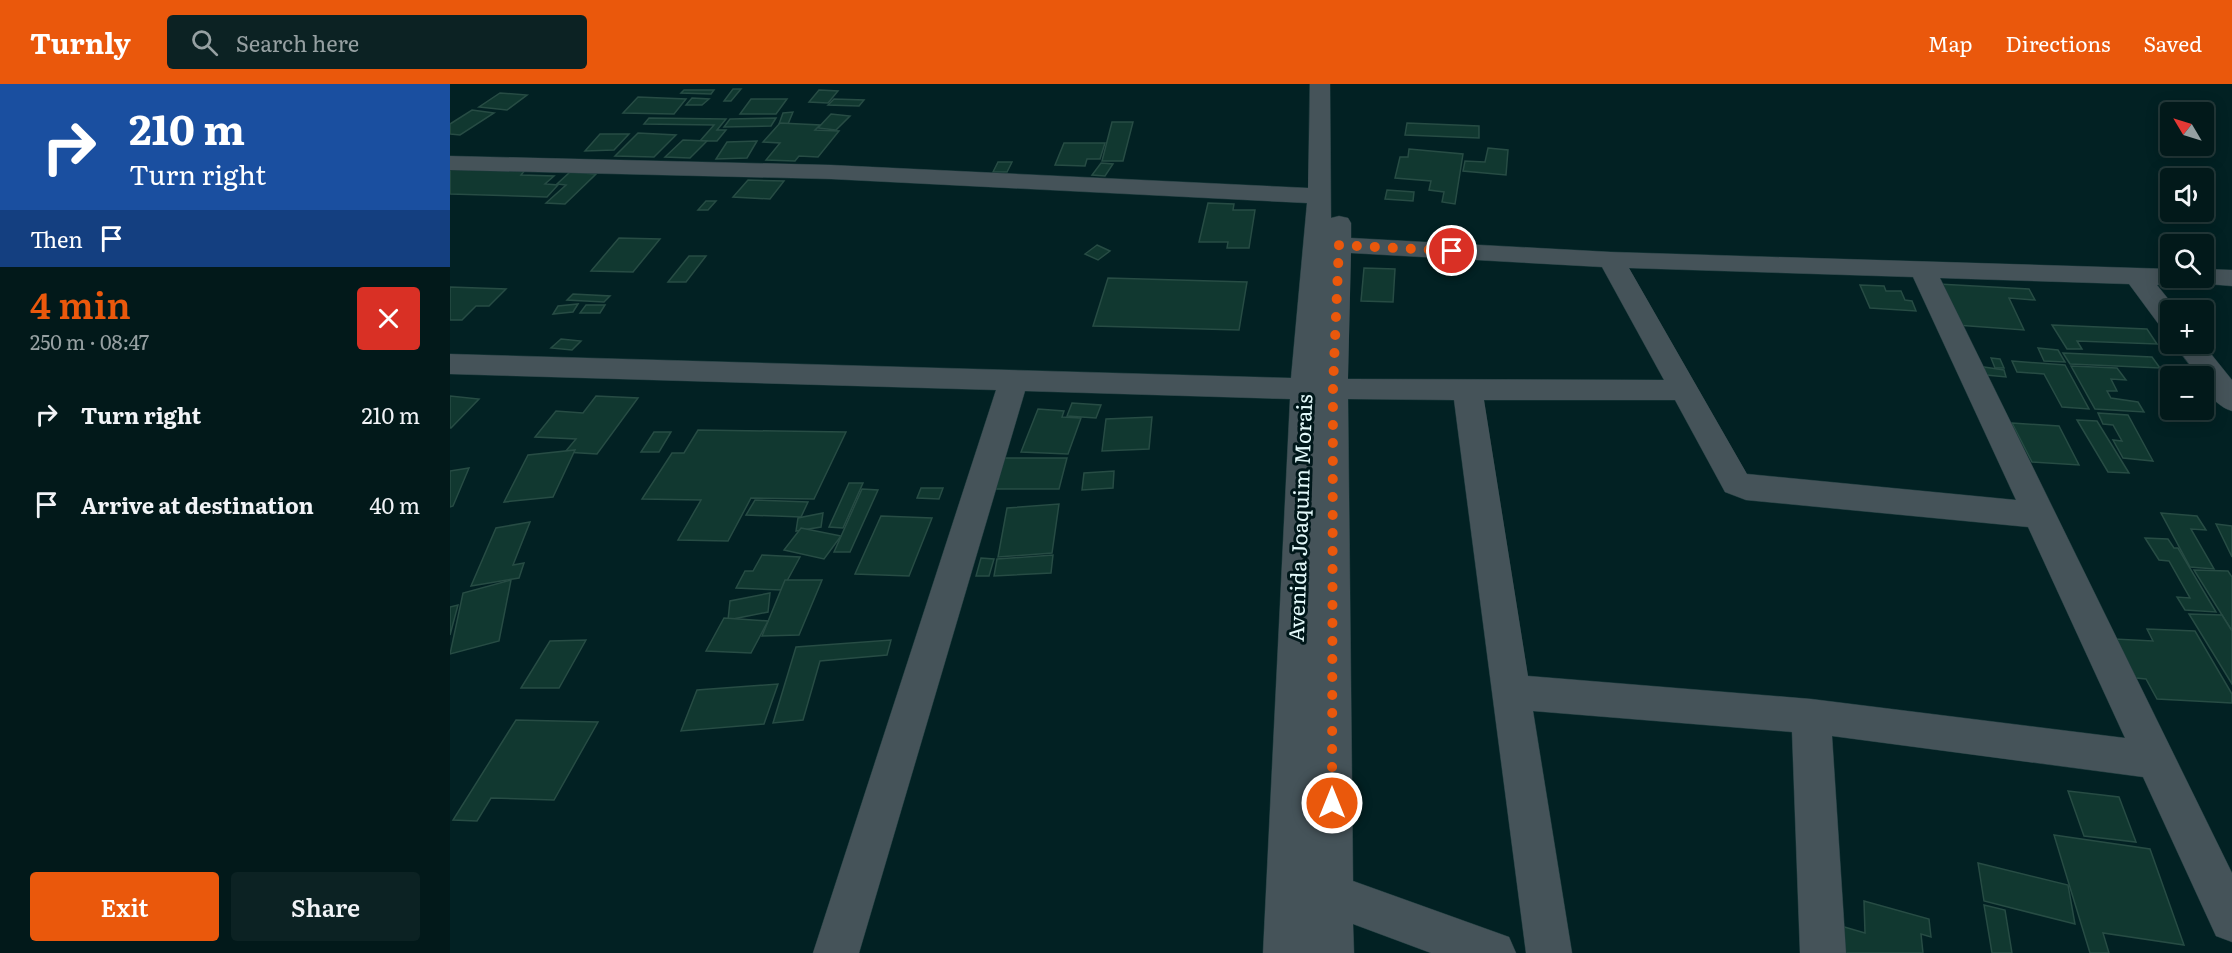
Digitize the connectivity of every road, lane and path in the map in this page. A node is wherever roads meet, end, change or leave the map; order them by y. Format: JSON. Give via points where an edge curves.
{"nodes":[{"id":1,"x":1320,"y":84,"type":"edge"},
{"id":2,"x":1340,"y":84,"type":"edge"},
{"id":3,"x":450,"y":163,"type":"edge"},
{"id":4,"x":1320,"y":196,"type":"junction"},
{"id":5,"x":1339,"y":245,"type":"junction"},
{"id":6,"x":1611,"y":260,"type":"junction"},
{"id":7,"x":1922,"y":268,"type":"junction"},
{"id":8,"x":2137,"y":276,"type":"junction"},
{"id":9,"x":2160,"y":277,"type":"edge"},
{"id":10,"x":2214,"y":278,"type":"edge"},
{"id":11,"x":2232,"y":278,"type":"edge"},
{"id":12,"x":2160,"y":307,"type":"edge"},
{"id":13,"x":2196,"y":354,"type":"edge"},
{"id":14,"x":450,"y":364,"type":"edge"},
{"id":15,"x":1013,"y":381,"type":"junction"},
{"id":16,"x":1319,"y":388,"type":"junction"},
{"id":17,"x":1467,"y":388,"type":"junction"},
{"id":18,"x":1683,"y":390,"type":"junction"},
{"id":19,"x":2232,"y":401,"type":"edge"},
{"id":20,"x":2039,"y":515,"type":"junction"},
{"id":21,"x":1512,"y":692,"type":"junction"},
{"id":22,"x":1811,"y":716,"type":"junction"},
{"id":23,"x":2156,"y":760,"type":"junction"},
{"id":24,"x":1332,"y":895,"type":"junction"},
{"id":25,"x":2232,"y":920,"type":"edge"},
{"id":26,"x":836,"y":953,"type":"edge"},
{"id":27,"x":1286,"y":953,"type":"edge"},
{"id":28,"x":1331,"y":953,"type":"edge"},
{"id":29,"x":1493,"y":953,"type":"edge"},
{"id":30,"x":1550,"y":953,"type":"edge"},
{"id":31,"x":1823,"y":953,"type":"edge"}],
"edges":[{"from":1,"to":4,"type":"street","name":"Avenida Joaquim Morais"},
{"from":2,"to":5,"type":"street","name":"Avenida Joaquim Morais"},
{"from":3,"to":4,"type":"street","via":[[831,172]]},
{"from":4,"to":16,"type":"street","name":"Avenida Joaquim Morais"},
{"from":5,"to":6,"type":"street"},
{"from":5,"to":16,"type":"street","name":"Avenida Joaquim Morais"},
{"from":6,"to":7,"type":"street"},
{"from":6,"to":18,"type":"street"},
{"from":7,"to":8,"type":"street"},
{"from":7,"to":20,"type":"street"},
{"from":8,"to":9,"type":"street"},
{"from":8,"to":12,"type":"street"},
{"from":10,"to":11,"type":"street"},
{"from":13,"to":19,"type":"street"},
{"from":14,"to":15,"type":"street"},
{"from":15,"to":16,"type":"street"},
{"from":15,"to":26,"type":"street"},
{"from":16,"to":17,"type":"street"},
{"from":16,"to":24,"type":"street","name":"Avenida Joaquim Morais"},
{"from":16,"to":27,"type":"street","name":"Avenida Joaquim Morais"},
{"from":17,"to":18,"type":"street"},
{"from":17,"to":21,"type":"street"},
{"from":18,"to":20,"type":"street","via":[[1736,483],[1746,488]]},
{"from":20,"to":23,"type":"street"},
{"from":21,"to":22,"type":"street"},
{"from":21,"to":30,"type":"street"},
{"from":22,"to":23,"type":"street"},
{"from":22,"to":31,"type":"street"},
{"from":23,"to":25,"type":"street"},
{"from":24,"to":28,"type":"street","name":"Avenida Joaquim Morais"},
{"from":24,"to":29,"type":"street"}]}
